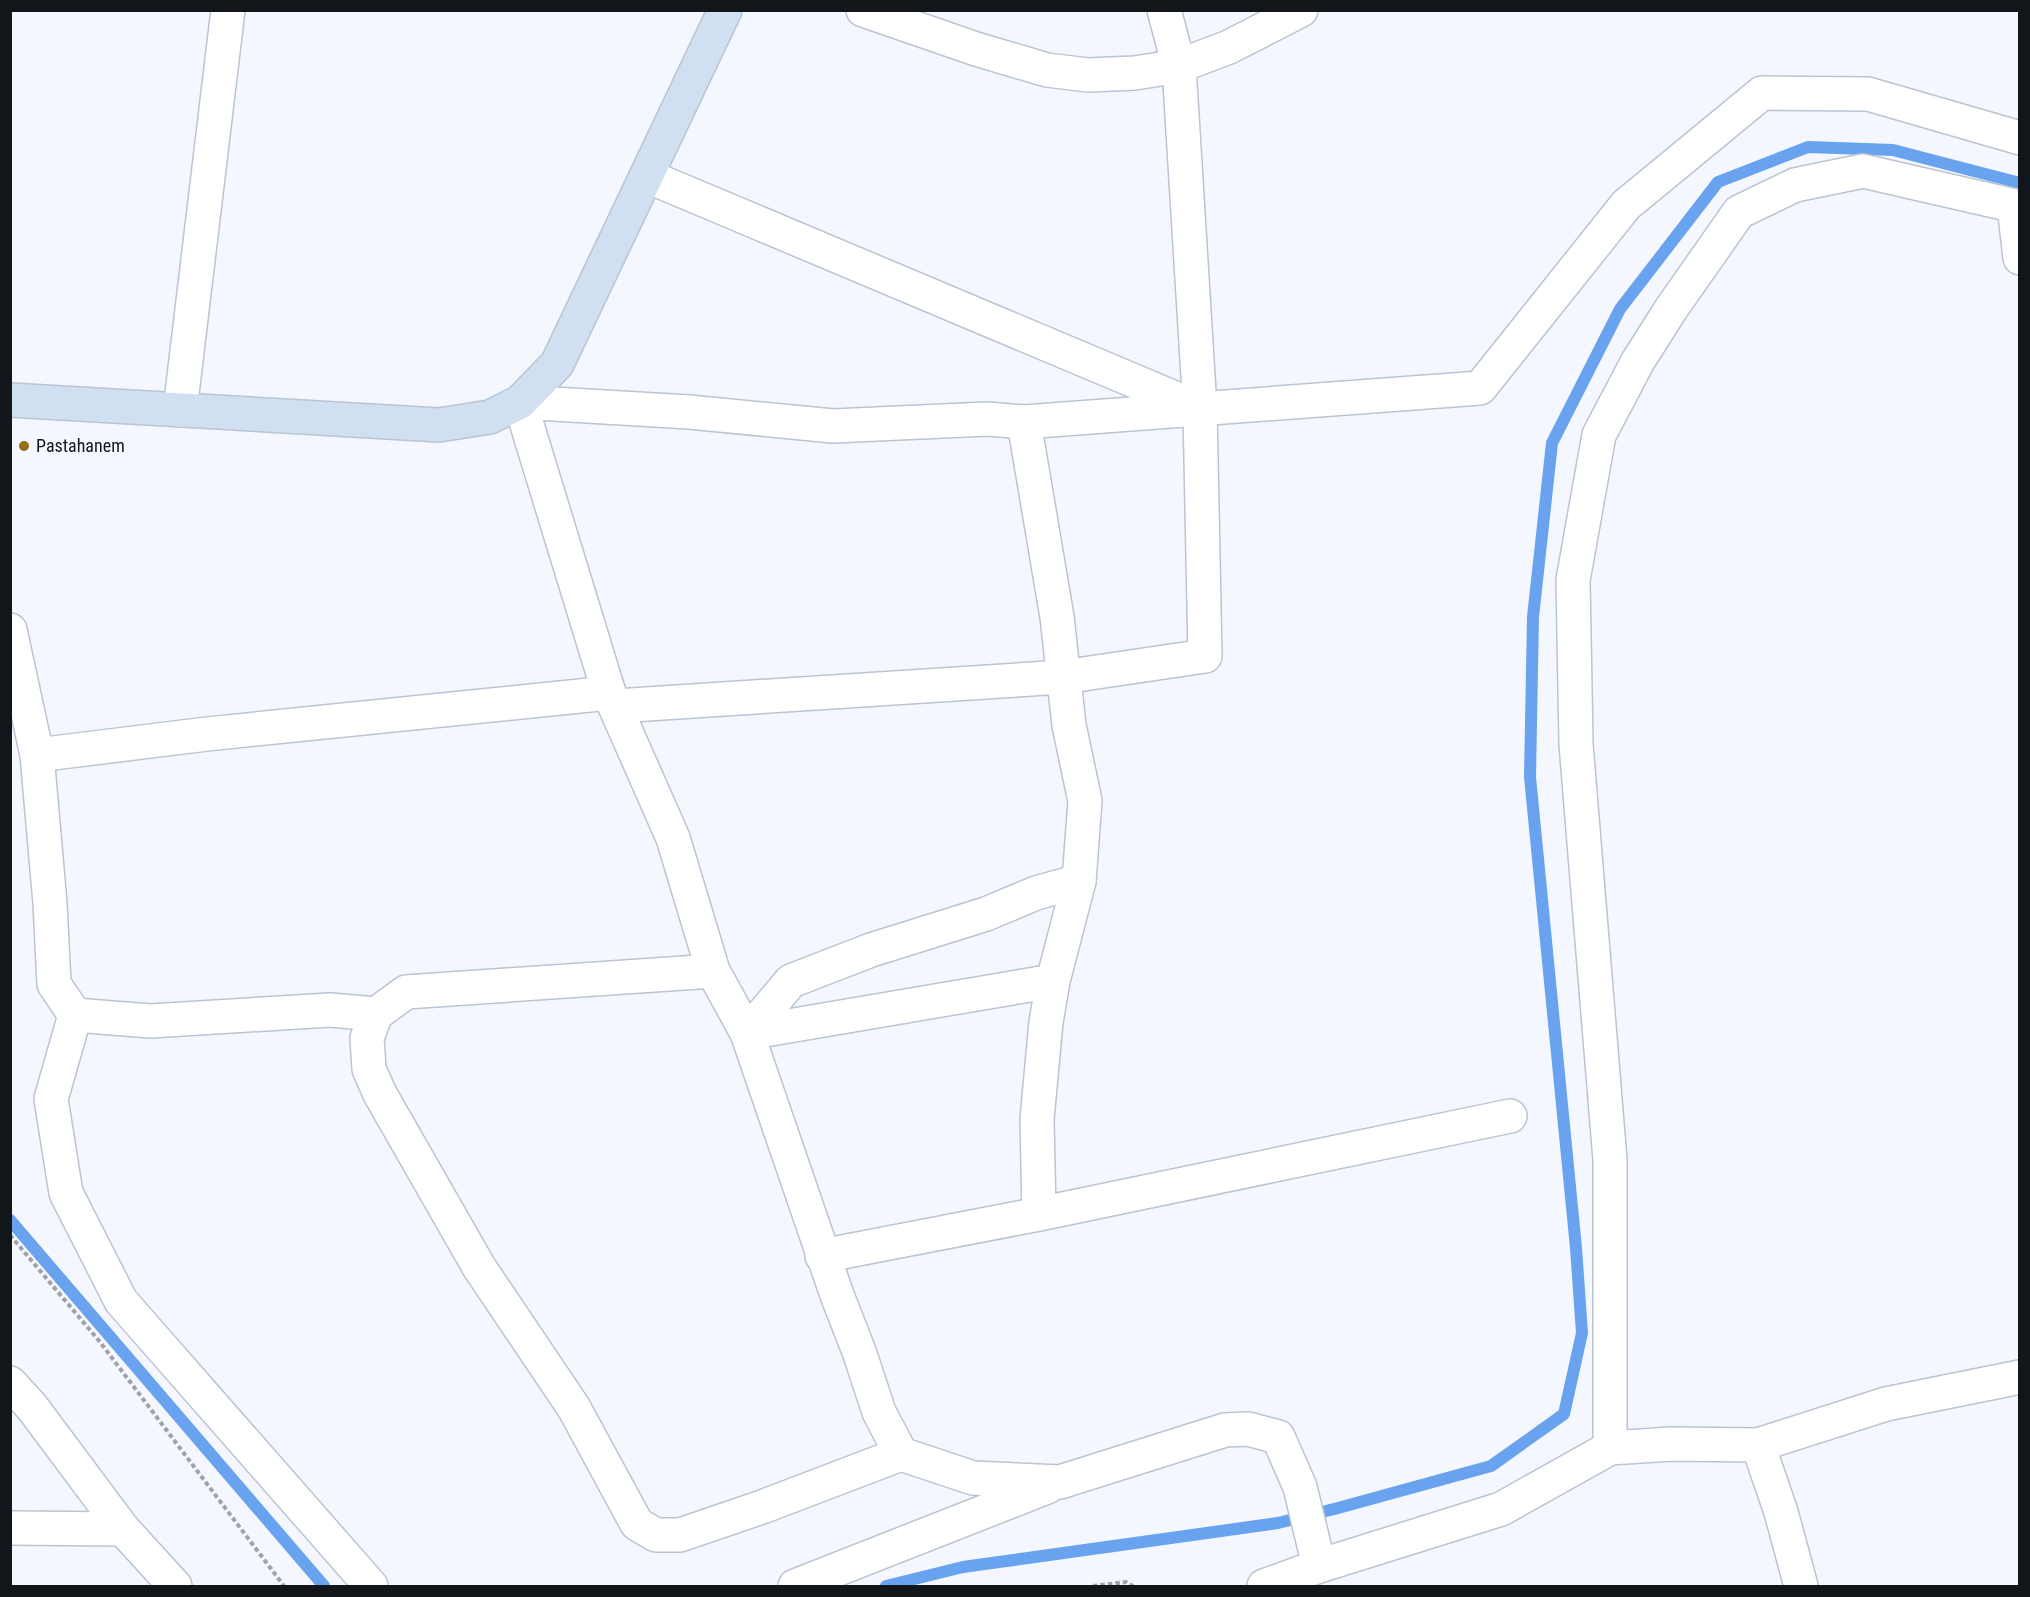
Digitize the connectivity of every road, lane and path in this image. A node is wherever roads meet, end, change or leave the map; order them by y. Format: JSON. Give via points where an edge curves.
{"nodes":[{"id":1,"x":228,"y":10,"type":"edge"},
{"id":2,"x":725,"y":10,"type":"edge"},
{"id":3,"x":863,"y":10,"type":"edge"},
{"id":4,"x":1164,"y":10,"type":"edge"},
{"id":5,"x":1301,"y":10,"type":"edge"},
{"id":6,"x":1179,"y":66,"type":"junction"},
{"id":7,"x":2019,"y":138,"type":"edge"},
{"id":8,"x":647,"y":176,"type":"junction"},
{"id":9,"x":2017,"y":207,"type":"edge"},
{"id":10,"x":2019,"y":258,"type":"edge"},
{"id":11,"x":10,"y":400,"type":"edge"},
{"id":12,"x":520,"y":402,"type":"junction"},
{"id":13,"x":1200,"y":409,"type":"junction"},
{"id":14,"x":180,"y":410,"type":"junction"},
{"id":15,"x":1024,"y":422,"type":"junction"},
{"id":16,"x":10,"y":630,"type":"edge"},
{"id":17,"x":1063,"y":677,"type":"junction"},
{"id":18,"x":612,"y":699,"type":"junction"},
{"id":19,"x":37,"y":755,"type":"junction"},
{"id":20,"x":1079,"y":881,"type":"junction"},
{"id":21,"x":712,"y":971,"type":"junction"},
{"id":22,"x":1053,"y":981,"type":"junction"},
{"id":23,"x":376,"y":1014,"type":"junction"},
{"id":24,"x":75,"y":1015,"type":"junction"},
{"id":25,"x":747,"y":1033,"type":"junction"},
{"id":26,"x":1510,"y":1116,"type":"dead end"},
{"id":27,"x":1039,"y":1214,"type":"junction"},
{"id":28,"x":10,"y":1235,"type":"edge"},
{"id":29,"x":822,"y":1256,"type":"junction"},
{"id":30,"x":2019,"y":1377,"type":"edge"},
{"id":31,"x":10,"y":1383,"type":"edge"},
{"id":32,"x":1758,"y":1445,"type":"junction"},
{"id":33,"x":1610,"y":1448,"type":"junction"},
{"id":34,"x":901,"y":1454,"type":"junction"},
{"id":35,"x":1060,"y":1482,"type":"junction"},
{"id":36,"x":10,"y":1528,"type":"edge"},
{"id":37,"x":123,"y":1529,"type":"junction"},
{"id":38,"x":1316,"y":1555,"type":"junction"},
{"id":39,"x":175,"y":1587,"type":"edge"},
{"id":40,"x":284,"y":1587,"type":"edge"},
{"id":41,"x":371,"y":1587,"type":"edge"},
{"id":42,"x":795,"y":1587,"type":"edge"},
{"id":43,"x":1092,"y":1587,"type":"edge"},
{"id":44,"x":1133,"y":1587,"type":"edge"},
{"id":45,"x":1264,"y":1587,"type":"edge"},
{"id":46,"x":1801,"y":1587,"type":"edge"}],
"edges":[{"from":1,"to":14,"type":"street"},
{"from":2,"to":8,"type":"street"},
{"from":3,"to":6,"type":"street","via":[[1047,70],[1088,75]]},
{"from":4,"to":6,"type":"street"},
{"from":5,"to":6,"type":"street","via":[[1229,47]]},
{"from":6,"to":13,"type":"street"},
{"from":7,"to":13,"type":"street","via":[[1868,94],[1762,93],[1626,205],[1480,388]]},
{"from":8,"to":12,"type":"street","via":[[557,364]]},
{"from":8,"to":13,"type":"street"},
{"from":9,"to":10,"type":"street"},
{"from":9,"to":33,"type":"street","via":[[1863,171],[1795,185],[1739,212],[1643,352],[1599,435],[1573,580],[1576,744],[1610,1160]]},
{"from":11,"to":14,"type":"street"},
{"from":12,"to":14,"type":"street","via":[[490,417],[438,425]]},
{"from":12,"to":15,"type":"street","via":[[833,426],[987,419]]},
{"from":12,"to":18,"type":"street"},
{"from":13,"to":15,"type":"street"},
{"from":13,"to":17,"type":"street","via":[[1205,656]]},
{"from":15,"to":17,"type":"street","via":[[1057,616]]},
{"from":16,"to":19,"type":"street"},
{"from":17,"to":18,"type":"street"},
{"from":17,"to":20,"type":"street","via":[[1085,801]]},
{"from":18,"to":19,"type":"street","via":[[207,734]]},
{"from":18,"to":21,"type":"street","via":[[673,838]]},
{"from":19,"to":24,"type":"street","via":[[54,984]]},
{"from":20,"to":22,"type":"street"},
{"from":20,"to":25,"type":"street","via":[[871,950],[791,981]]},
{"from":21,"to":23,"type":"street","via":[[406,992]]},
{"from":21,"to":25,"type":"street"},
{"from":22,"to":25,"type":"street"},
{"from":22,"to":27,"type":"street","via":[[1037,1119]]},
{"from":23,"to":24,"type":"street","via":[[330,1010],[150,1021]]},
{"from":23,"to":34,"type":"street","via":[[367,1038],[369,1069],[380,1094],[478,1267],[574,1408],[638,1524],[656,1535],[680,1536]]},
{"from":24,"to":41,"type":"street","via":[[51,1099],[62,1170],[66,1193],[121,1301]]},
{"from":25,"to":29,"type":"street"},
{"from":26,"to":27,"type":"street"},
{"from":27,"to":29,"type":"street"},
{"from":28,"to":40,"type":"path","via":[[100,1342]]},
{"from":29,"to":34,"type":"street","via":[[879,1412]]},
{"from":30,"to":32,"type":"street","via":[[1886,1404]]},
{"from":31,"to":37,"type":"street"},
{"from":32,"to":33,"type":"street"},
{"from":32,"to":46,"type":"street"},
{"from":33,"to":38,"type":"street","via":[[1501,1509]]},
{"from":34,"to":35,"type":"street","via":[[973,1478]]},
{"from":35,"to":38,"type":"street","via":[[1225,1430],[1248,1429],[1278,1437],[1300,1487]]},
{"from":35,"to":42,"type":"street"},
{"from":36,"to":37,"type":"street"},
{"from":37,"to":39,"type":"street"},
{"from":38,"to":45,"type":"street"},
{"from":43,"to":44,"type":"path","via":[[1126,1582]]}]}
